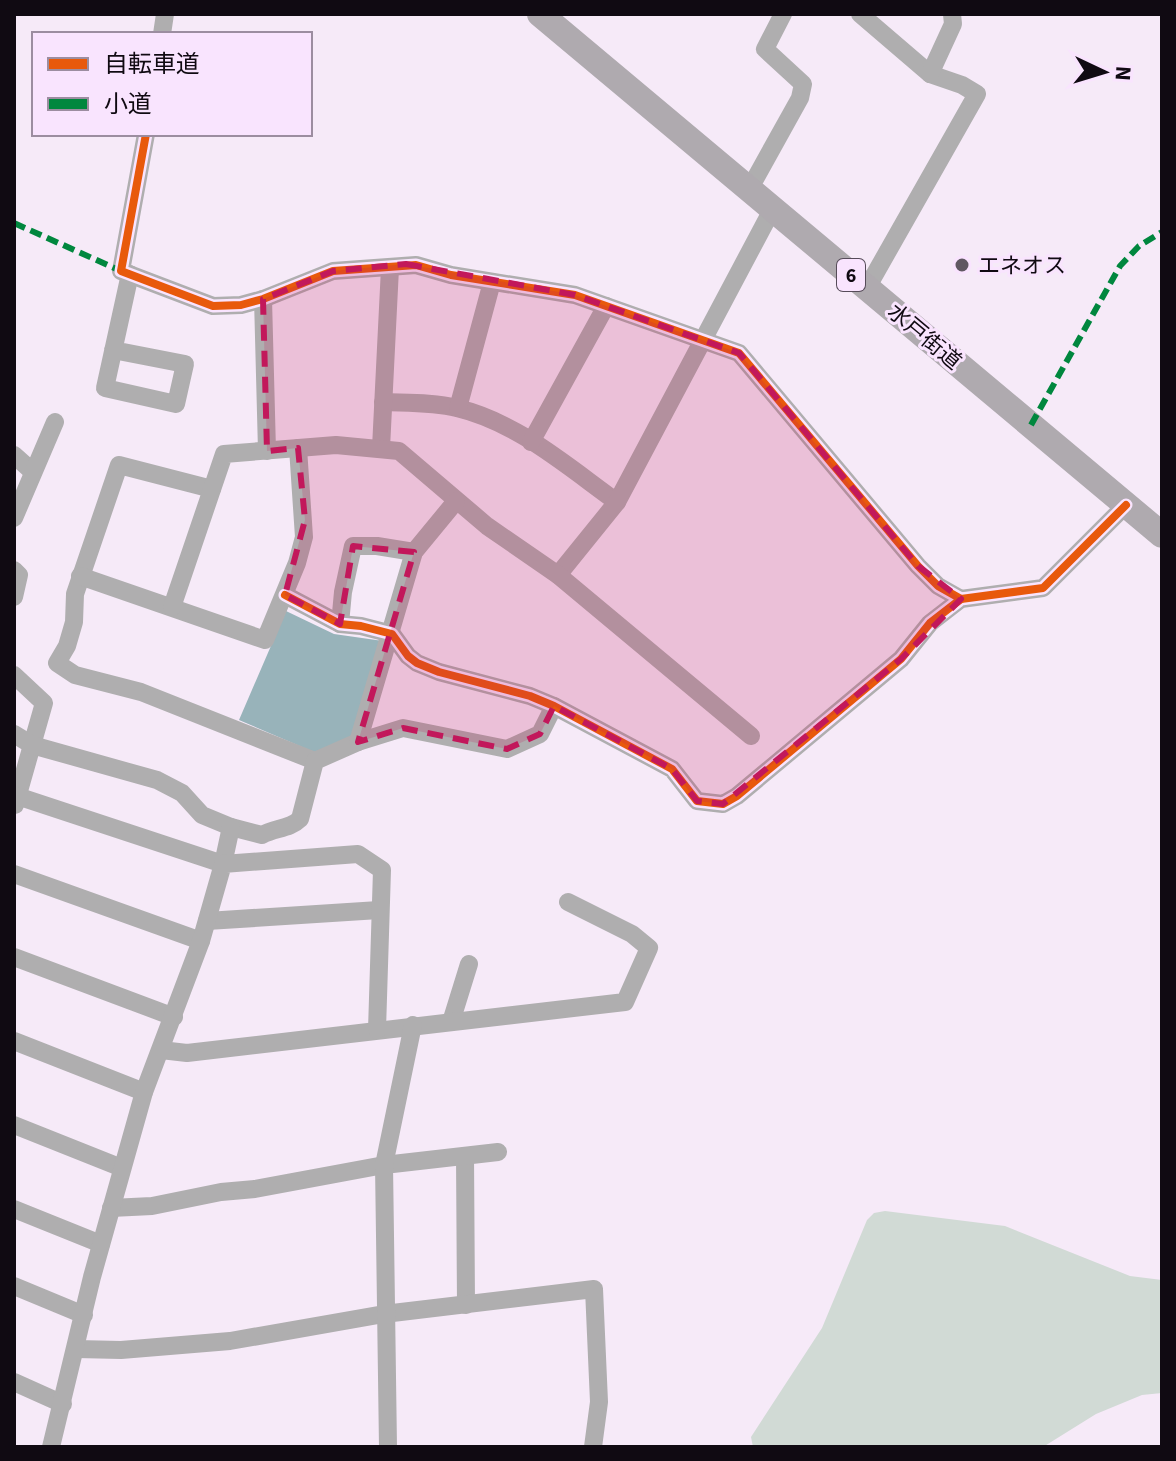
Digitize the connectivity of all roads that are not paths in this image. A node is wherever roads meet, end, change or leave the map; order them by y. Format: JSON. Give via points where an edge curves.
{"nodes":[{"id":1,"x":540,"y":14,"type":"edge"},
{"id":2,"x":783,"y":14,"type":"edge"},
{"id":3,"x":860,"y":14,"type":"edge"},
{"id":4,"x":952,"y":14,"type":"edge"},
{"id":5,"x":930,"y":74,"type":"junction"},
{"id":6,"x":146,"y":136,"type":"edge"},
{"id":7,"x":750,"y":188,"type":"junction"},
{"id":8,"x":773,"y":208,"type":"junction"},
{"id":9,"x":390,"y":268,"type":"junction"},
{"id":10,"x":130,"y":274,"type":"junction"},
{"id":11,"x":492,"y":282,"type":"junction"},
{"id":12,"x":867,"y":288,"type":"junction"},
{"id":13,"x":263,"y":299,"type":"junction"},
{"id":14,"x":606,"y":306,"type":"junction"},
{"id":15,"x":705,"y":341,"type":"junction"},
{"id":16,"x":113,"y":350,"type":"dead end"},
{"id":17,"x":383,"y":402,"type":"junction"},
{"id":18,"x":458,"y":408,"type":"junction"},
{"id":19,"x":55,"y":422,"type":"dead end"},
{"id":20,"x":531,"y":442,"type":"junction"},
{"id":21,"x":298,"y":448,"type":"junction"},
{"id":22,"x":381,"y":448,"type":"junction"},
{"id":23,"x":267,"y":451,"type":"junction"},
{"id":24,"x":14,"y":455,"type":"edge"},
{"id":25,"x":33,"y":472,"type":"junction"},
{"id":26,"x":212,"y":489,"type":"junction"},
{"id":27,"x":456,"y":501,"type":"junction"},
{"id":28,"x":617,"y":502,"type":"junction"},
{"id":29,"x":1126,"y":505,"type":"junction"},
{"id":30,"x":14,"y":518,"type":"edge"},
{"id":31,"x":1162,"y":535,"type":"edge"},
{"id":32,"x":414,"y":552,"type":"junction"},
{"id":33,"x":14,"y":570,"type":"edge"},
{"id":34,"x":558,"y":575,"type":"junction"},
{"id":35,"x":80,"y":576,"type":"junction"},
{"id":36,"x":285,"y":595,"type":"junction"},
{"id":37,"x":14,"y":597,"type":"edge"},
{"id":38,"x":961,"y":599,"type":"junction"},
{"id":39,"x":172,"y":607,"type":"junction"},
{"id":40,"x":340,"y":624,"type":"junction"},
{"id":41,"x":392,"y":634,"type":"junction"},
{"id":42,"x":14,"y":675,"type":"edge"},
{"id":43,"x":554,"y":706,"type":"junction"},
{"id":44,"x":14,"y":734,"type":"edge"},
{"id":45,"x":751,"y":736,"type":"dead end"},
{"id":46,"x":358,"y":742,"type":"junction"},
{"id":47,"x":32,"y":745,"type":"junction"},
{"id":48,"x":315,"y":761,"type":"junction"},
{"id":49,"x":15,"y":799,"type":"edge"},
{"id":50,"x":231,"y":827,"type":"junction"},
{"id":51,"x":223,"y":864,"type":"junction"},
{"id":52,"x":14,"y":874,"type":"edge"},
{"id":53,"x":568,"y":902,"type":"dead end"},
{"id":54,"x":379,"y":910,"type":"junction"},
{"id":55,"x":207,"y":921,"type":"junction"},
{"id":56,"x":201,"y":941,"type":"junction"},
{"id":57,"x":14,"y":957,"type":"edge"},
{"id":58,"x":469,"y":964,"type":"dead end"},
{"id":59,"x":174,"y":1017,"type":"junction"},
{"id":60,"x":451,"y":1022,"type":"junction"},
{"id":61,"x":413,"y":1025,"type":"junction"},
{"id":62,"x":377,"y":1030,"type":"junction"},
{"id":63,"x":14,"y":1041,"type":"edge"},
{"id":64,"x":161,"y":1050,"type":"junction"},
{"id":65,"x":144,"y":1092,"type":"junction"},
{"id":66,"x":14,"y":1125,"type":"edge"},
{"id":67,"x":498,"y":1152,"type":"dead end"},
{"id":68,"x":465,"y":1156,"type":"junction"},
{"id":69,"x":384,"y":1165,"type":"junction"},
{"id":70,"x":122,"y":1168,"type":"junction"},
{"id":71,"x":111,"y":1208,"type":"junction"},
{"id":72,"x":14,"y":1209,"type":"edge"},
{"id":73,"x":101,"y":1244,"type":"junction"},
{"id":74,"x":14,"y":1286,"type":"edge"},
{"id":75,"x":466,"y":1305,"type":"junction"},
{"id":76,"x":384,"y":1314,"type":"junction"},
{"id":77,"x":84,"y":1315,"type":"junction"},
{"id":78,"x":76,"y":1349,"type":"junction"},
{"id":79,"x":14,"y":1382,"type":"edge"},
{"id":80,"x":63,"y":1404,"type":"junction"},
{"id":81,"x":51,"y":1447,"type":"edge"},
{"id":82,"x":388,"y":1447,"type":"edge"},
{"id":83,"x":593,"y":1447,"type":"edge"}],
"edges":[{"from":1,"to":7,"type":"highway","name":"水戸街道","number":"6"},
{"from":2,"to":7,"type":"street","via":[[765,49],[803,84]]},
{"from":3,"to":5,"type":"street"},
{"from":4,"to":5,"type":"street","via":[[953,24]]},
{"from":5,"to":12,"type":"street","via":[[977,94]]},
{"from":6,"to":10,"type":"street","via":[[121,271]]},
{"from":7,"to":8,"type":"highway","name":"水戸街道","number":"6"},
{"from":8,"to":12,"type":"highway","name":"水戸街道","number":"6"},
{"from":8,"to":15,"type":"street"},
{"from":9,"to":11,"type":"street","via":[[416,265]]},
{"from":9,"to":13,"type":"street","via":[[333,271]]},
{"from":9,"to":17,"type":"street"},
{"from":10,"to":13,"type":"street","via":[[213,306]]},
{"from":10,"to":16,"type":"street"},
{"from":11,"to":14,"type":"street"},
{"from":11,"to":18,"type":"street"},
{"from":12,"to":29,"type":"highway","name":"水戸街道","number":"6"},
{"from":13,"to":23,"type":"street"},
{"from":14,"to":15,"type":"street"},
{"from":14,"to":20,"type":"street"},
{"from":15,"to":28,"type":"street"},
{"from":15,"to":38,"type":"street","via":[[739,353],[918,566]]},
{"from":17,"to":18,"type":"street"},
{"from":17,"to":22,"type":"street"},
{"from":18,"to":20,"type":"street"},
{"from":19,"to":25,"type":"street"},
{"from":20,"to":28,"type":"street"},
{"from":21,"to":22,"type":"street"},
{"from":21,"to":23,"type":"street"},
{"from":21,"to":36,"type":"street","via":[[304,537]]},
{"from":22,"to":27,"type":"street","via":[[399,451]]},
{"from":23,"to":26,"type":"street","via":[[224,454]]},
{"from":24,"to":25,"type":"street"},
{"from":25,"to":30,"type":"street"},
{"from":26,"to":35,"type":"street","via":[[119,465]]},
{"from":26,"to":39,"type":"street"},
{"from":27,"to":32,"type":"street"},
{"from":27,"to":34,"type":"street"},
{"from":28,"to":34,"type":"street"},
{"from":29,"to":31,"type":"highway","name":"水戸街道","number":"6"},
{"from":29,"to":38,"type":"street","via":[[1043,588]]},
{"from":32,"to":40,"type":"street","via":[[353,546]]},
{"from":32,"to":41,"type":"street"},
{"from":33,"to":37,"type":"street","via":[[19,575]]},
{"from":34,"to":45,"type":"street"},
{"from":35,"to":39,"type":"street"},
{"from":35,"to":48,"type":"street","via":[[74,622],[57,663],[75,675],[141,692]]},
{"from":36,"to":39,"type":"street","via":[[265,640]]},
{"from":36,"to":40,"type":"street"},
{"from":38,"to":43,"type":"street","via":[[930,623],[901,659],[723,804],[697,801],[672,769]]},
{"from":40,"to":41,"type":"street"},
{"from":41,"to":43,"type":"street","via":[[417,663]]},
{"from":41,"to":46,"type":"street"},
{"from":42,"to":47,"type":"street","via":[[44,703]]},
{"from":43,"to":46,"type":"street","via":[[540,734],[507,749],[403,728]]},
{"from":44,"to":47,"type":"street"},
{"from":46,"to":48,"type":"street"},
{"from":47,"to":49,"type":"street"},
{"from":47,"to":50,"type":"street","via":[[157,780],[182,793],[202,815]]},
{"from":48,"to":50,"type":"street","via":[[294,825],[262,835]]},
{"from":49,"to":51,"type":"street"},
{"from":50,"to":51,"type":"street"},
{"from":51,"to":54,"type":"street","via":[[358,854],[382,870]]},
{"from":51,"to":55,"type":"street"},
{"from":52,"to":56,"type":"street"},
{"from":53,"to":60,"type":"street","via":[[649,948],[625,1002]]},
{"from":54,"to":55,"type":"street"},
{"from":54,"to":62,"type":"street"},
{"from":55,"to":56,"type":"street"},
{"from":56,"to":59,"type":"street"},
{"from":57,"to":59,"type":"street"},
{"from":58,"to":60,"type":"street"},
{"from":59,"to":64,"type":"street"},
{"from":60,"to":61,"type":"street"},
{"from":61,"to":62,"type":"street"},
{"from":61,"to":69,"type":"street"},
{"from":62,"to":64,"type":"street","via":[[187,1053]]},
{"from":63,"to":65,"type":"street"},
{"from":64,"to":65,"type":"street"},
{"from":65,"to":70,"type":"street"},
{"from":66,"to":70,"type":"street"},
{"from":67,"to":68,"type":"street"},
{"from":68,"to":69,"type":"street"},
{"from":68,"to":75,"type":"street"},
{"from":69,"to":71,"type":"street","via":[[152,1206]]},
{"from":69,"to":76,"type":"street"},
{"from":70,"to":71,"type":"street"},
{"from":71,"to":73,"type":"street"},
{"from":72,"to":73,"type":"street"},
{"from":73,"to":77,"type":"street"},
{"from":74,"to":77,"type":"street"},
{"from":75,"to":76,"type":"street"},
{"from":75,"to":83,"type":"street","via":[[594,1289],[599,1402]]},
{"from":76,"to":78,"type":"street","via":[[230,1341]]},
{"from":76,"to":82,"type":"street"},
{"from":77,"to":78,"type":"street"},
{"from":78,"to":80,"type":"street"},
{"from":79,"to":80,"type":"street"},
{"from":80,"to":81,"type":"street"}]}
